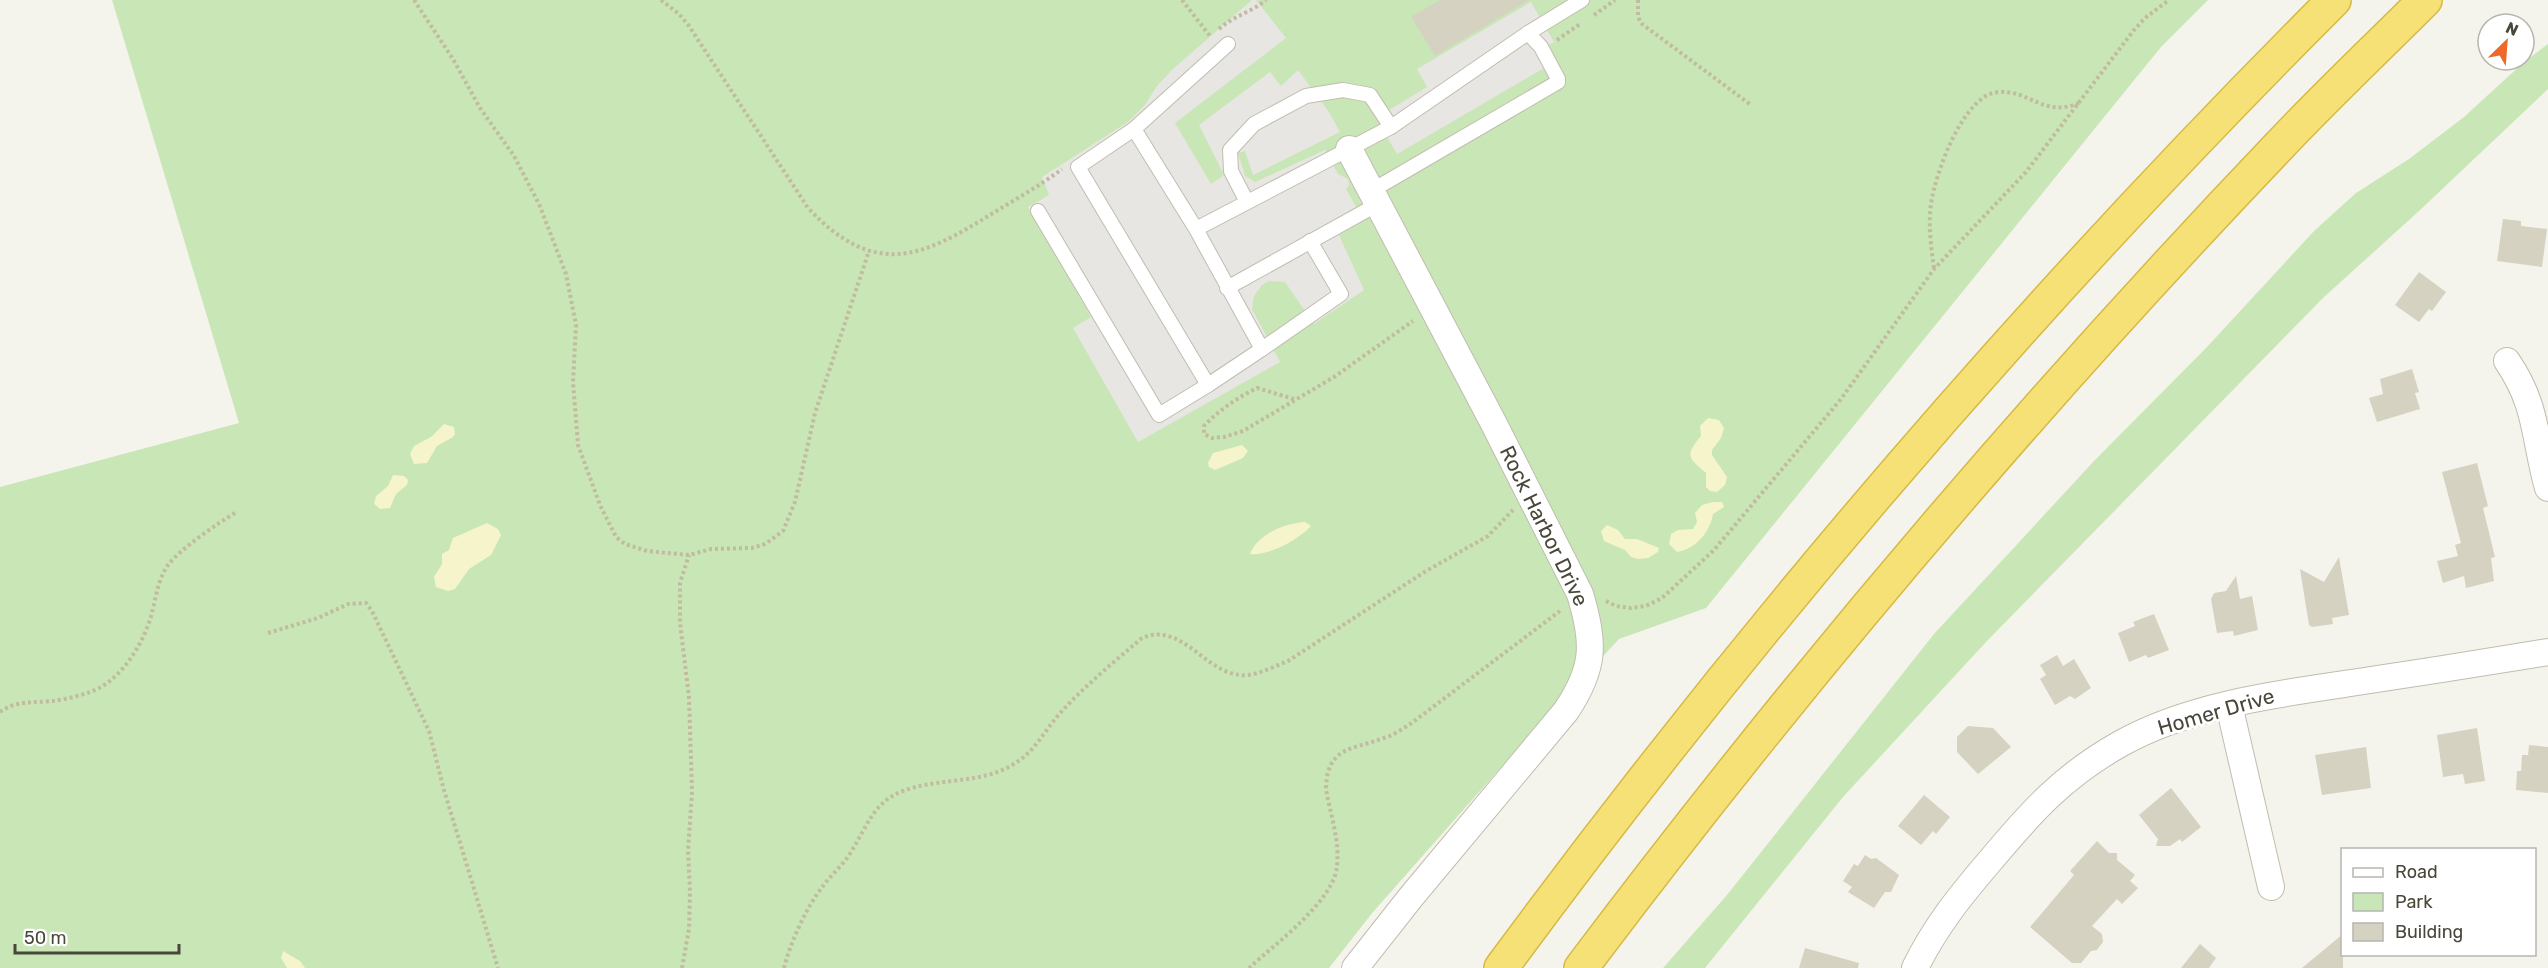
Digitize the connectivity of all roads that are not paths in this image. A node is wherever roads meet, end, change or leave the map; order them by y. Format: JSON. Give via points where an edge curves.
{"nodes":[{"id":1,"x":1582,"y":0,"type":"edge"},
{"id":2,"x":2334,"y":0,"type":"edge"},
{"id":3,"x":2425,"y":0,"type":"edge"},
{"id":4,"x":1528,"y":33,"type":"junction"},
{"id":5,"x":1228,"y":44,"type":"dead end"},
{"id":6,"x":1391,"y":127,"type":"junction"},
{"id":7,"x":1134,"y":129,"type":"junction"},
{"id":8,"x":1348,"y":149,"type":"junction"},
{"id":9,"x":1374,"y":197,"type":"junction"},
{"id":10,"x":1247,"y":202,"type":"junction"},
{"id":11,"x":1038,"y":211,"type":"dead end"},
{"id":12,"x":1196,"y":230,"type":"junction"},
{"id":13,"x":1310,"y":241,"type":"junction"},
{"id":14,"x":1227,"y":288,"type":"junction"},
{"id":15,"x":1262,"y":349,"type":"junction"},
{"id":16,"x":2507,"y":362,"type":"dead end"},
{"id":17,"x":1208,"y":384,"type":"junction"},
{"id":18,"x":2548,"y":488,"type":"edge"},
{"id":19,"x":2548,"y":652,"type":"edge"},
{"id":20,"x":2229,"y":705,"type":"junction"},
{"id":21,"x":2271,"y":887,"type":"dead end"},
{"id":22,"x":1355,"y":968,"type":"edge"},
{"id":23,"x":1500,"y":968,"type":"edge"},
{"id":24,"x":1581,"y":968,"type":"edge"},
{"id":25,"x":1915,"y":968,"type":"edge"}],
"edges":[{"from":1,"to":4,"type":"lane"},
{"from":2,"to":23,"type":"highway","via":[[2196,141],[1903,466],[1711,697]]},
{"from":3,"to":24,"type":"highway","via":[[2280,144],[2015,435],[1790,698]]},
{"from":4,"to":6,"type":"lane"},
{"from":4,"to":9,"type":"lane","via":[[1558,82]]},
{"from":5,"to":7,"type":"lane"},
{"from":6,"to":8,"type":"lane"},
{"from":6,"to":10,"type":"lane","via":[[1370,95],[1343,90],[1306,96],[1276,111],[1254,124],[1230,150],[1231,171]]},
{"from":7,"to":12,"type":"lane"},
{"from":7,"to":17,"type":"lane","via":[[1078,167]]},
{"from":8,"to":9,"type":"street","name":"Rock Harbor Drive"},
{"from":8,"to":10,"type":"lane"},
{"from":9,"to":13,"type":"lane"},
{"from":9,"to":22,"type":"street","name":"Rock Harbor Drive","via":[[1580,594],[1587,618],[1590,659],[1576,696]]},
{"from":10,"to":12,"type":"lane"},
{"from":11,"to":17,"type":"lane","via":[[1160,415]]},
{"from":12,"to":14,"type":"lane"},
{"from":13,"to":14,"type":"lane"},
{"from":13,"to":15,"type":"lane","via":[[1341,294]]},
{"from":14,"to":15,"type":"lane"},
{"from":15,"to":17,"type":"lane"},
{"from":16,"to":18,"type":"street","via":[[2522,382],[2531,405]]},
{"from":19,"to":20,"type":"street","name":"Homer Drive"},
{"from":20,"to":21,"type":"street"},
{"from":20,"to":25,"type":"street","name":"Homer Drive","via":[[2171,721],[2121,743],[2047,795],[1949,910],[1930,936]]}]}
